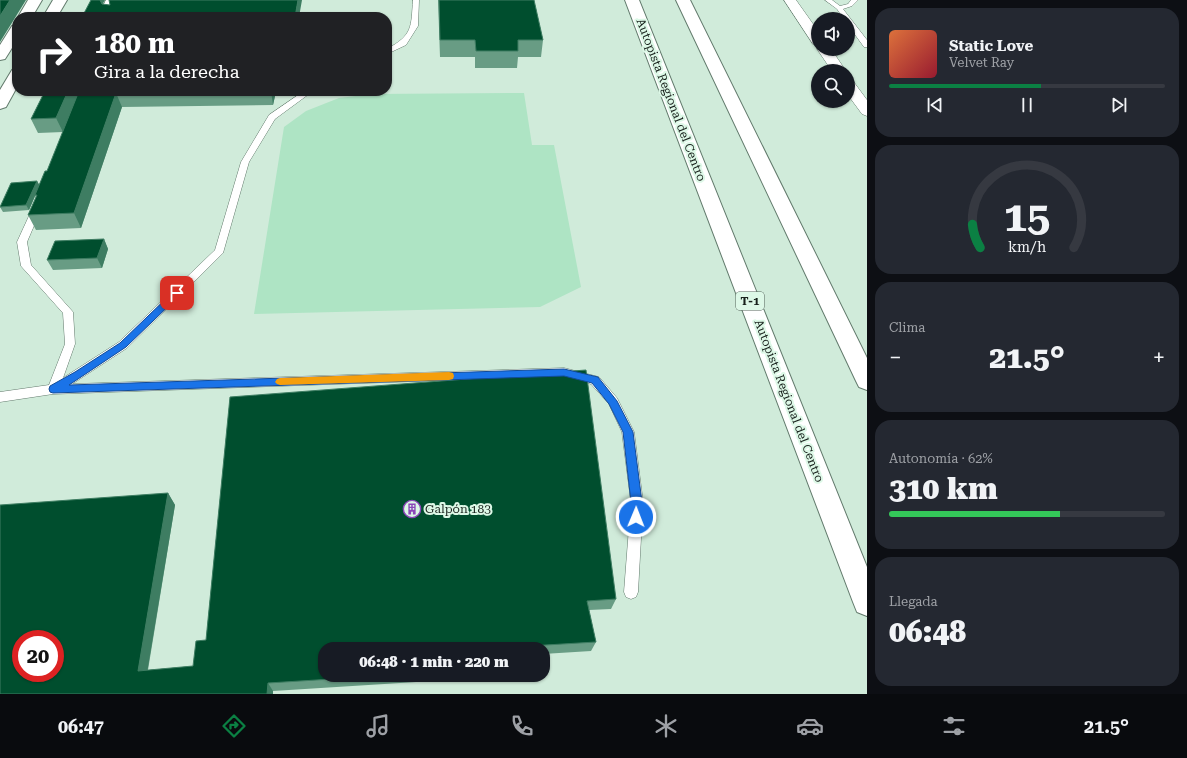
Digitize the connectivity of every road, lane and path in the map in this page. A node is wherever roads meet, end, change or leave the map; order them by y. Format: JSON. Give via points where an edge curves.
{"nodes":[{"id":1,"x":35,"y":0,"type":"edge"},
{"id":2,"x":60,"y":0,"type":"edge"},
{"id":3,"x":109,"y":0,"type":"edge"},
{"id":4,"x":416,"y":0,"type":"edge"},
{"id":5,"x":632,"y":0,"type":"edge"},
{"id":6,"x":683,"y":0,"type":"edge"},
{"id":7,"x":790,"y":0,"type":"edge"},
{"id":8,"x":828,"y":0,"type":"edge"},
{"id":9,"x":855,"y":0,"type":"edge"},
{"id":10,"x":839,"y":8,"type":"junction"},
{"id":11,"x":27,"y":12,"type":"edge"},
{"id":12,"x":53,"y":12,"type":"edge"},
{"id":13,"x":109,"y":12,"type":"edge"},
{"id":14,"x":842,"y":12,"type":"edge"},
{"id":15,"x":855,"y":29,"type":"edge"},
{"id":16,"x":811,"y":31,"type":"edge"},
{"id":17,"x":12,"y":37,"type":"edge"},
{"id":18,"x":867,"y":45,"type":"edge"},
{"id":19,"x":392,"y":49,"type":"edge"},
{"id":20,"x":0,"y":56,"type":"edge"},
{"id":21,"x":12,"y":82,"type":"edge"},
{"id":22,"x":855,"y":93,"type":"edge"},
{"id":23,"x":302,"y":96,"type":"edge"},
{"id":24,"x":0,"y":104,"type":"edge"},
{"id":25,"x":865,"y":107,"type":"edge"},
{"id":26,"x":40,"y":199,"type":"edge"},
{"id":27,"x":867,"y":381,"type":"edge"},
{"id":28,"x":53,"y":389,"type":"junction"},
{"id":29,"x":0,"y":397,"type":"edge"},
{"id":30,"x":631,"y":592,"type":"dead end"},
{"id":31,"x":867,"y":602,"type":"edge"}],
"edges":[{"from":1,"to":11,"type":"main road"},
{"from":2,"to":12,"type":"main road"},
{"from":3,"to":13,"type":"lane","via":[[106,6]]},
{"from":4,"to":19,"type":"lane","via":[[415,26],[403,43]]},
{"from":5,"to":31,"type":"main road","name":"Autopista Regional del Centro","number":"T-1"},
{"from":6,"to":27,"type":"main road"},
{"from":7,"to":16,"type":"street"},
{"from":8,"to":10,"type":"lane"},
{"from":9,"to":10,"type":"lane","via":[[850,6]]},
{"from":10,"to":14,"type":"lane"},
{"from":15,"to":18,"type":"lane"},
{"from":17,"to":20,"type":"main road"},
{"from":21,"to":24,"type":"main road"},
{"from":22,"to":25,"type":"street"},
{"from":23,"to":28,"type":"lane","via":[[272,118],[245,162],[220,251],[123,345]]},
{"from":26,"to":28,"type":"lane","via":[[22,242],[26,266],[68,312],[70,344]]},
{"from":28,"to":29,"type":"lane"},
{"from":28,"to":30,"type":"lane","via":[[564,372],[595,380],[613,401],[628,432],[637,502]]}]}
